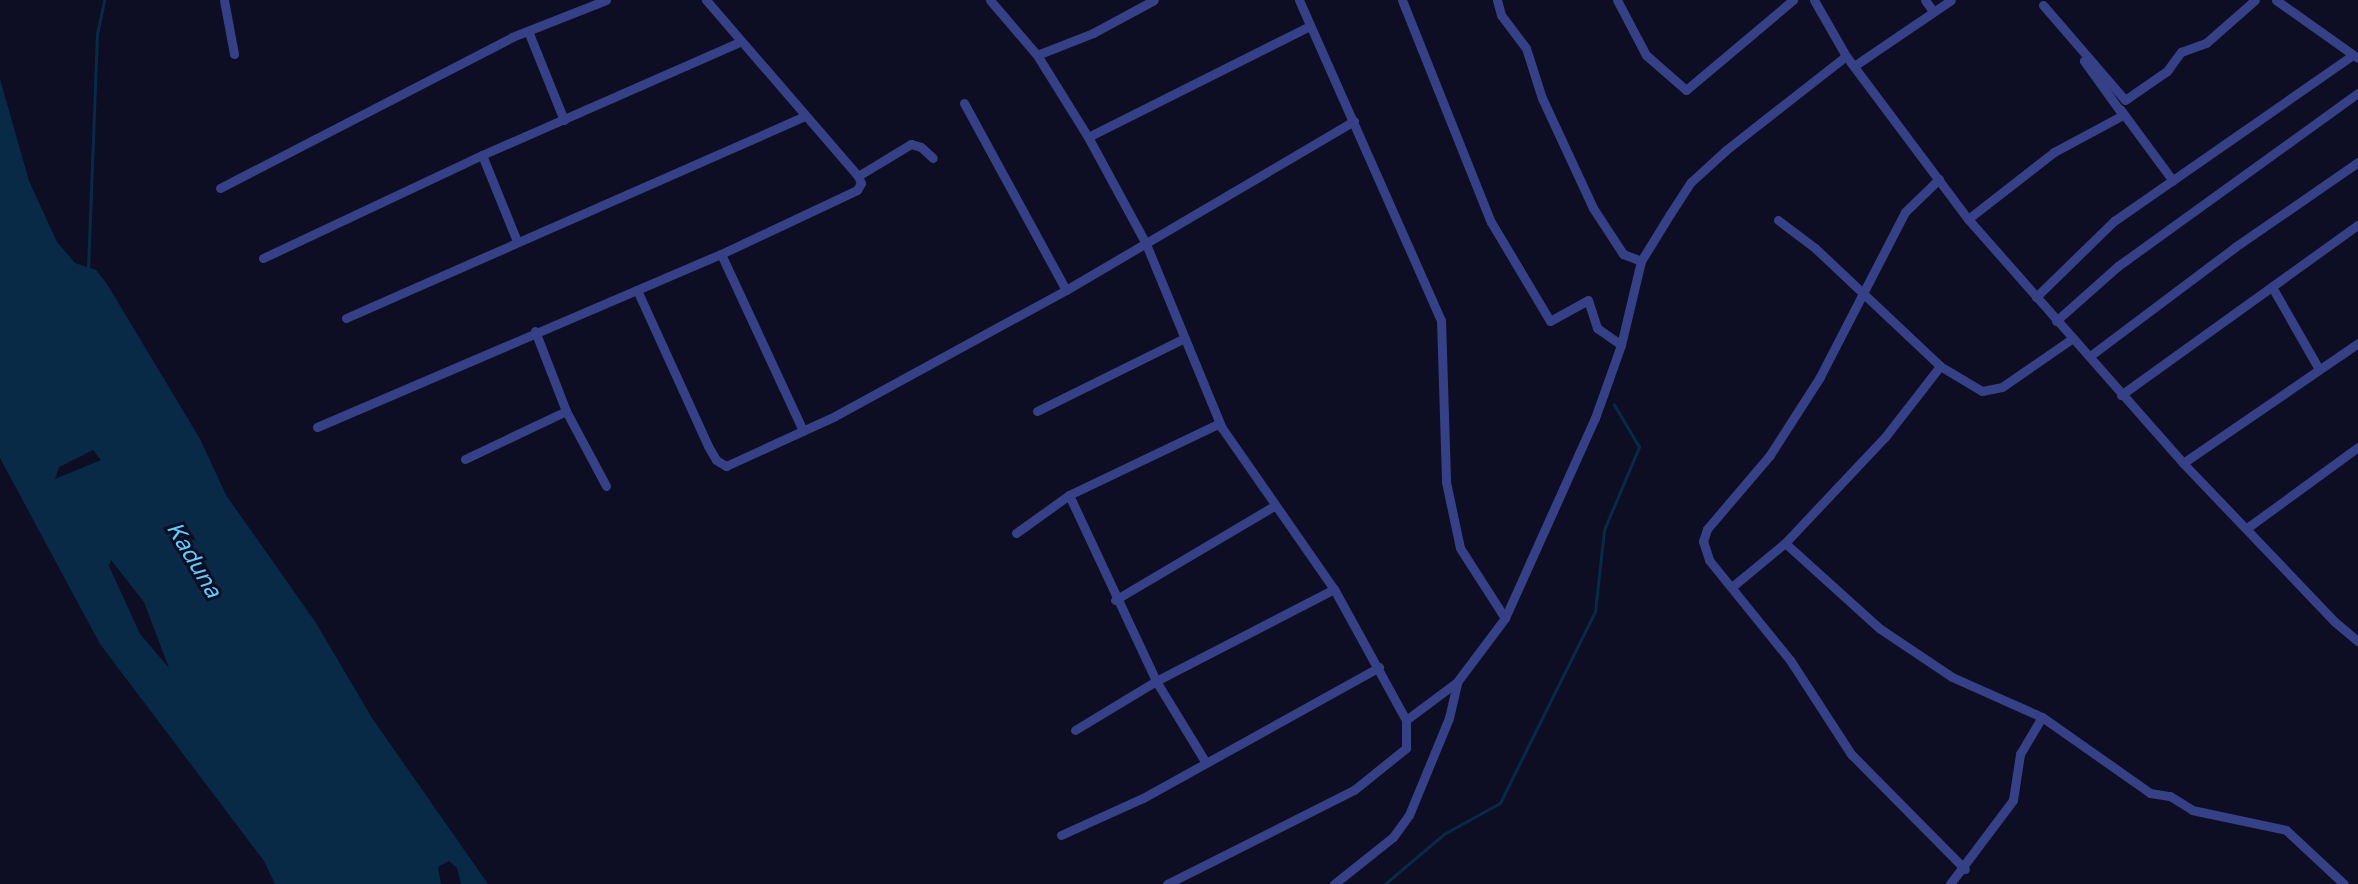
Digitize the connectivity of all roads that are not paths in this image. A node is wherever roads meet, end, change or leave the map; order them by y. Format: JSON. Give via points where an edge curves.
{"nodes":[{"id":1,"x":224,"y":0,"type":"edge"},
{"id":2,"x":607,"y":0,"type":"edge"},
{"id":3,"x":706,"y":0,"type":"edge"},
{"id":4,"x":990,"y":0,"type":"edge"},
{"id":5,"x":1154,"y":0,"type":"edge"},
{"id":6,"x":1299,"y":0,"type":"edge"},
{"id":7,"x":1402,"y":0,"type":"edge"},
{"id":8,"x":1497,"y":0,"type":"edge"},
{"id":9,"x":1617,"y":0,"type":"edge"},
{"id":10,"x":1793,"y":0,"type":"edge"},
{"id":11,"x":1814,"y":0,"type":"edge"},
{"id":12,"x":1925,"y":0,"type":"edge"},
{"id":13,"x":1951,"y":0,"type":"edge"},
{"id":14,"x":2255,"y":0,"type":"edge"},
{"id":15,"x":2276,"y":0,"type":"edge"},
{"id":16,"x":2041,"y":2,"type":"edge"},
{"id":17,"x":2291,"y":4,"type":"edge"},
{"id":18,"x":1933,"y":11,"type":"junction"},
{"id":19,"x":1310,"y":26,"type":"junction"},
{"id":20,"x":528,"y":31,"type":"junction"},
{"id":21,"x":2067,"y":36,"type":"junction"},
{"id":22,"x":739,"y":42,"type":"junction"},
{"id":23,"x":234,"y":54,"type":"dead end"},
{"id":24,"x":1037,"y":55,"type":"junction"},
{"id":25,"x":1846,"y":56,"type":"junction"},
{"id":26,"x":2356,"y":56,"type":"edge"},
{"id":27,"x":1854,"y":66,"type":"junction"},
{"id":28,"x":2358,"y":93,"type":"edge"},
{"id":29,"x":964,"y":103,"type":"dead end"},
{"id":30,"x":806,"y":117,"type":"junction"},
{"id":31,"x":564,"y":120,"type":"junction"},
{"id":32,"x":1354,"y":121,"type":"junction"},
{"id":33,"x":1088,"y":137,"type":"junction"},
{"id":34,"x":482,"y":155,"type":"junction"},
{"id":35,"x":933,"y":158,"type":"dead end"},
{"id":36,"x":2358,"y":162,"type":"edge"},
{"id":37,"x":858,"y":176,"type":"junction"},
{"id":38,"x":1939,"y":179,"type":"junction"},
{"id":39,"x":2173,"y":181,"type":"junction"},
{"id":40,"x":220,"y":188,"type":"dead end"},
{"id":41,"x":1968,"y":219,"type":"junction"},
{"id":42,"x":1778,"y":220,"type":"dead end"},
{"id":43,"x":2358,"y":225,"type":"edge"},
{"id":44,"x":517,"y":241,"type":"junction"},
{"id":45,"x":1146,"y":244,"type":"junction"},
{"id":46,"x":721,"y":254,"type":"junction"},
{"id":47,"x":263,"y":258,"type":"dead end"},
{"id":48,"x":1641,"y":261,"type":"junction"},
{"id":49,"x":2272,"y":287,"type":"junction"},
{"id":50,"x":637,"y":290,"type":"junction"},
{"id":51,"x":1066,"y":290,"type":"junction"},
{"id":52,"x":1864,"y":294,"type":"junction"},
{"id":53,"x":2036,"y":297,"type":"junction"},
{"id":54,"x":346,"y":318,"type":"dead end"},
{"id":55,"x":2056,"y":321,"type":"junction"},
{"id":56,"x":535,"y":331,"type":"junction"},
{"id":57,"x":2073,"y":338,"type":"junction"},
{"id":58,"x":1183,"y":339,"type":"junction"},
{"id":59,"x":2358,"y":343,"type":"edge"},
{"id":60,"x":1621,"y":345,"type":"junction"},
{"id":61,"x":2090,"y":356,"type":"junction"},
{"id":62,"x":1940,"y":366,"type":"junction"},
{"id":63,"x":2319,"y":369,"type":"junction"},
{"id":64,"x":2121,"y":394,"type":"junction"},
{"id":65,"x":566,"y":411,"type":"junction"},
{"id":66,"x":1037,"y":411,"type":"dead end"},
{"id":67,"x":1220,"y":423,"type":"junction"},
{"id":68,"x":317,"y":427,"type":"dead end"},
{"id":69,"x":803,"y":431,"type":"junction"},
{"id":70,"x":2358,"y":447,"type":"edge"},
{"id":71,"x":465,"y":459,"type":"dead end"},
{"id":72,"x":2183,"y":463,"type":"junction"},
{"id":73,"x":607,"y":486,"type":"dead end"},
{"id":74,"x":1069,"y":495,"type":"junction"},
{"id":75,"x":1274,"y":506,"type":"junction"},
{"id":76,"x":2247,"y":528,"type":"junction"},
{"id":77,"x":1016,"y":533,"type":"dead end"},
{"id":78,"x":1785,"y":543,"type":"junction"},
{"id":79,"x":1733,"y":586,"type":"junction"},
{"id":80,"x":1334,"y":589,"type":"junction"},
{"id":81,"x":1115,"y":600,"type":"junction"},
{"id":82,"x":1505,"y":618,"type":"junction"},
{"id":83,"x":2358,"y":640,"type":"edge"},
{"id":84,"x":1379,"y":667,"type":"junction"},
{"id":85,"x":1156,"y":681,"type":"junction"},
{"id":86,"x":1457,"y":682,"type":"junction"},
{"id":87,"x":2042,"y":717,"type":"junction"},
{"id":88,"x":1406,"y":720,"type":"junction"},
{"id":89,"x":1075,"y":730,"type":"dead end"},
{"id":90,"x":1206,"y":764,"type":"junction"},
{"id":91,"x":1061,"y":835,"type":"dead end"},
{"id":92,"x":1965,"y":869,"type":"junction"},
{"id":93,"x":1167,"y":884,"type":"edge"},
{"id":94,"x":1334,"y":884,"type":"edge"},
{"id":95,"x":1951,"y":884,"type":"edge"},
{"id":96,"x":2344,"y":884,"type":"edge"}],
"edges":[{"from":1,"to":23,"type":"street"},
{"from":2,"to":20,"type":"street"},
{"from":3,"to":22,"type":"street"},
{"from":4,"to":24,"type":"street"},
{"from":5,"to":24,"type":"street","via":[[1093,33]]},
{"from":6,"to":19,"type":"street"},
{"from":7,"to":60,"type":"street","via":[[1434,71],[1477,191],[1550,321],[1587,300],[1597,328]]},
{"from":8,"to":48,"type":"street","via":[[1526,48],[1542,97],[1593,208],[1623,254]]},
{"from":9,"to":10,"type":"street","via":[[1646,55],[1686,90]]},
{"from":11,"to":25,"type":"street"},
{"from":12,"to":18,"type":"street"},
{"from":13,"to":18,"type":"street"},
{"from":14,"to":16,"type":"street","via":[[2206,43],[2181,52],[2167,71],[2125,100]]},
{"from":15,"to":17,"type":"street"},
{"from":16,"to":21,"type":"street"},
{"from":17,"to":26,"type":"street"},
{"from":18,"to":27,"type":"street"},
{"from":19,"to":32,"type":"street"},
{"from":19,"to":33,"type":"street"},
{"from":20,"to":31,"type":"street"},
{"from":20,"to":40,"type":"street"},
{"from":21,"to":39,"type":"street"},
{"from":21,"to":41,"type":"street","via":[[2123,115],[2063,147]]},
{"from":22,"to":30,"type":"street"},
{"from":22,"to":31,"type":"street"},
{"from":24,"to":33,"type":"street"},
{"from":25,"to":27,"type":"street"},
{"from":25,"to":48,"type":"street","via":[[1691,182]]},
{"from":26,"to":39,"type":"street"},
{"from":27,"to":38,"type":"street"},
{"from":28,"to":55,"type":"street","via":[[2118,266]]},
{"from":29,"to":51,"type":"street"},
{"from":30,"to":37,"type":"street"},
{"from":30,"to":44,"type":"street"},
{"from":31,"to":34,"type":"street"},
{"from":32,"to":45,"type":"street"},
{"from":32,"to":82,"type":"street","via":[[1441,320],[1447,482],[1460,548]]},
{"from":33,"to":45,"type":"street"},
{"from":34,"to":44,"type":"street"},
{"from":34,"to":47,"type":"street"},
{"from":35,"to":37,"type":"street","via":[[921,146],[911,145]]},
{"from":36,"to":61,"type":"street"},
{"from":37,"to":46,"type":"street","via":[[861,183],[850,196]]},
{"from":38,"to":41,"type":"street"},
{"from":38,"to":52,"type":"street","via":[[1906,212]]},
{"from":39,"to":53,"type":"street","via":[[2114,220]]},
{"from":41,"to":53,"type":"street"},
{"from":42,"to":52,"type":"street"},
{"from":43,"to":49,"type":"street"},
{"from":44,"to":54,"type":"street"},
{"from":45,"to":51,"type":"street"},
{"from":45,"to":58,"type":"street"},
{"from":46,"to":50,"type":"street"},
{"from":46,"to":69,"type":"street"},
{"from":48,"to":60,"type":"street"},
{"from":49,"to":63,"type":"street"},
{"from":49,"to":64,"type":"street"},
{"from":50,"to":56,"type":"street"},
{"from":50,"to":69,"type":"street","via":[[721,466]]},
{"from":51,"to":69,"type":"street"},
{"from":52,"to":62,"type":"street"},
{"from":52,"to":79,"type":"street","via":[[1820,377],[1770,455],[1707,529],[1704,549]]},
{"from":53,"to":55,"type":"street"},
{"from":55,"to":57,"type":"street"},
{"from":56,"to":65,"type":"street"},
{"from":56,"to":68,"type":"street"},
{"from":57,"to":61,"type":"street"},
{"from":57,"to":62,"type":"street","via":[[1994,391],[1982,391]]},
{"from":58,"to":66,"type":"street"},
{"from":58,"to":67,"type":"street"},
{"from":59,"to":63,"type":"street"},
{"from":60,"to":82,"type":"street","via":[[1595,418]]},
{"from":61,"to":64,"type":"street"},
{"from":62,"to":78,"type":"street","via":[[1885,437]]},
{"from":63,"to":72,"type":"street"},
{"from":64,"to":72,"type":"street"},
{"from":65,"to":71,"type":"street"},
{"from":65,"to":73,"type":"street"},
{"from":67,"to":74,"type":"street"},
{"from":67,"to":75,"type":"street"},
{"from":70,"to":76,"type":"street"},
{"from":72,"to":76,"type":"street"},
{"from":74,"to":77,"type":"street"},
{"from":74,"to":81,"type":"street"},
{"from":75,"to":80,"type":"street"},
{"from":75,"to":81,"type":"street"},
{"from":76,"to":83,"type":"street","via":[[2335,622]]},
{"from":78,"to":79,"type":"street"},
{"from":78,"to":87,"type":"street","via":[[1879,628],[1952,677]]},
{"from":79,"to":92,"type":"street","via":[[1790,660],[1851,754]]},
{"from":80,"to":84,"type":"street"},
{"from":80,"to":85,"type":"street"},
{"from":81,"to":85,"type":"street"},
{"from":82,"to":86,"type":"street"},
{"from":84,"to":88,"type":"street"},
{"from":84,"to":90,"type":"street"},
{"from":85,"to":89,"type":"street"},
{"from":85,"to":90,"type":"street"},
{"from":86,"to":88,"type":"street"},
{"from":86,"to":94,"type":"street","via":[[1449,718],[1409,815],[1393,837]]},
{"from":87,"to":92,"type":"street","via":[[2020,754],[2013,800]]},
{"from":87,"to":96,"type":"street","via":[[2150,793],[2170,796],[2192,810],[2286,830]]},
{"from":88,"to":93,"type":"street","via":[[1406,748],[1354,790]]},
{"from":90,"to":91,"type":"street"},
{"from":92,"to":95,"type":"street"}]}
